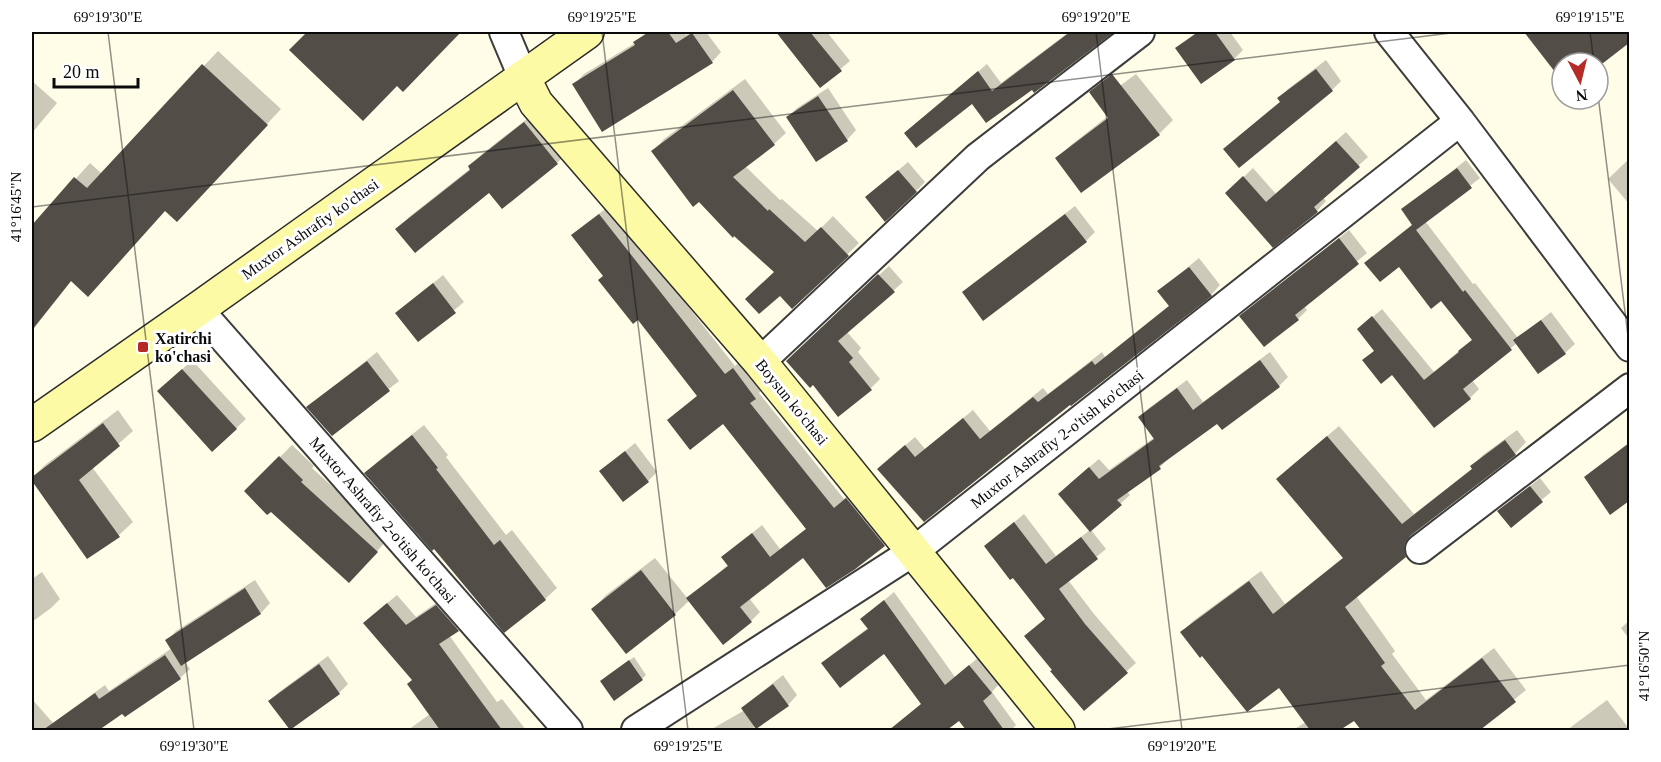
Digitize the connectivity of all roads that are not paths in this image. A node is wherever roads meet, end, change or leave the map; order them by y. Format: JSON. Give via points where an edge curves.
{"nodes":[{"id":1,"x":504,"y":32,"type":"edge"},
{"id":2,"x":587,"y":32,"type":"edge"},
{"id":3,"x":1140,"y":32,"type":"edge"},
{"id":4,"x":1389,"y":32,"type":"edge"},
{"id":5,"x":523,"y":77,"type":"junction"},
{"id":6,"x":1460,"y":121,"type":"junction"},
{"id":7,"x":198,"y":309,"type":"junction"},
{"id":8,"x":1629,"y":347,"type":"edge"},
{"id":9,"x":760,"y":362,"type":"junction"},
{"id":10,"x":1629,"y":388,"type":"edge"},
{"id":11,"x":32,"y":425,"type":"edge"},
{"id":12,"x":1420,"y":549,"type":"dead end"},
{"id":13,"x":914,"y":551,"type":"junction"},
{"id":14,"x":568,"y":730,"type":"edge"},
{"id":15,"x":636,"y":730,"type":"edge"},
{"id":16,"x":1058,"y":730,"type":"edge"}],
"edges":[{"from":1,"to":5,"type":"street"},
{"from":2,"to":5,"type":"street","name":"Muxtor Ashrafiy ko'chasi"},
{"from":3,"to":9,"type":"street","via":[[978,157]]},
{"from":4,"to":6,"type":"street"},
{"from":5,"to":7,"type":"street","name":"Muxtor Ashrafiy ko'chasi"},
{"from":5,"to":9,"type":"street","name":"Boysun ko'chasi","via":[[536,104]]},
{"from":6,"to":8,"type":"street"},
{"from":6,"to":13,"type":"street","name":"Muxtor Ashrafiy 2-o'tish ko'chasi"},
{"from":7,"to":11,"type":"street","name":"Muxtor Ashrafiy ko'chasi"},
{"from":7,"to":14,"type":"street","name":"Muxtor Ashrafiy 2-o'tish ko'chasi"},
{"from":9,"to":13,"type":"street","name":"Boysun ko'chasi"},
{"from":10,"to":12,"type":"street"},
{"from":13,"to":15,"type":"street","name":"Muxtor Ashrafiy 2-o'tish ko'chasi"},
{"from":13,"to":16,"type":"street","name":"Boysun ko'chasi"}]}
